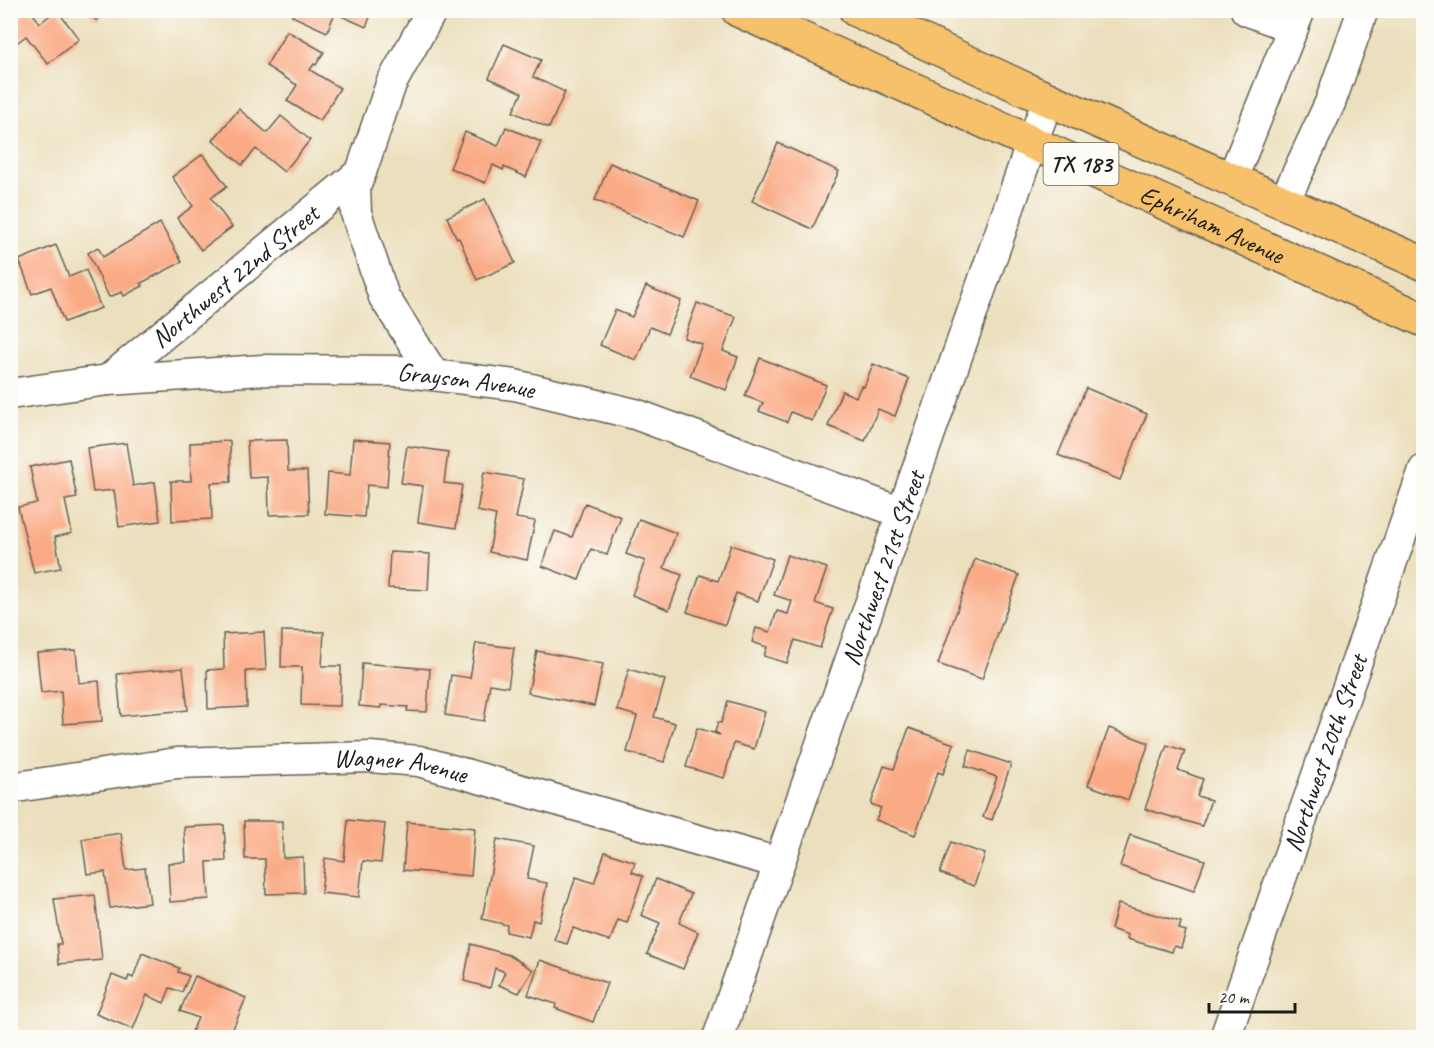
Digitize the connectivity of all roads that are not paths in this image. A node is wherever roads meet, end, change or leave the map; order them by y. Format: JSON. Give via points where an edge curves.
{"nodes":[{"id":1,"x":432,"y":10,"type":"edge"},
{"id":2,"x":738,"y":10,"type":"edge"},
{"id":3,"x":856,"y":10,"type":"edge"},
{"id":4,"x":1246,"y":10,"type":"edge"},
{"id":5,"x":1363,"y":10,"type":"edge"},
{"id":6,"x":1296,"y":19,"type":"edge"},
{"id":7,"x":1049,"y":98,"type":"junction"},
{"id":8,"x":1032,"y":142,"type":"junction"},
{"id":9,"x":361,"y":172,"type":"junction"},
{"id":10,"x":1232,"y":179,"type":"junction"},
{"id":11,"x":1284,"y":202,"type":"junction"},
{"id":12,"x":1424,"y":264,"type":"edge"},
{"id":13,"x":1424,"y":320,"type":"edge"},
{"id":14,"x":434,"y":375,"type":"junction"},
{"id":15,"x":108,"y":380,"type":"junction"},
{"id":16,"x":10,"y":394,"type":"edge"},
{"id":17,"x":1424,"y":470,"type":"edge"},
{"id":18,"x":902,"y":513,"type":"junction"},
{"id":19,"x":10,"y":788,"type":"edge"},
{"id":20,"x":779,"y":863,"type":"junction"},
{"id":21,"x":718,"y":1038,"type":"edge"},
{"id":22,"x":1225,"y":1038,"type":"edge"}],
"edges":[{"from":1,"to":9,"type":"street","name":"Northwest 22nd Street","via":[[391,84]]},
{"from":2,"to":8,"type":"main road","name":"Ephriham Avenue","number":"TX 183"},
{"from":3,"to":7,"type":"main road","name":"Ephriham Avenue","number":"TX 183"},
{"from":4,"to":6,"type":"street"},
{"from":5,"to":11,"type":"street","via":[[1330,103]]},
{"from":6,"to":10,"type":"street"},
{"from":7,"to":8,"type":"street","name":"Northwest 21st Street"},
{"from":7,"to":10,"type":"main road","name":"Ephriham Avenue","number":"TX 183"},
{"from":8,"to":13,"type":"main road","name":"Ephriham Avenue","number":"TX 183"},
{"from":8,"to":18,"type":"street","name":"Northwest 21st Street"},
{"from":9,"to":14,"type":"street","name":"Northwest 22nd Street","via":[[356,188],[356,213],[384,297]]},
{"from":9,"to":15,"type":"street","name":"Northwest 22nd Street"},
{"from":10,"to":11,"type":"main road","name":"Ephriham Avenue","number":"TX 183"},
{"from":11,"to":12,"type":"main road","name":"Ephriham Avenue","number":"TX 183"},
{"from":14,"to":15,"type":"street","name":"Grayson Avenue","via":[[263,369]]},
{"from":14,"to":18,"type":"street","name":"Grayson Avenue","via":[[515,384],[635,414]]},
{"from":15,"to":16,"type":"street","name":"Grayson Avenue"},
{"from":17,"to":22,"type":"street","name":"Northwest 20th Street"},
{"from":18,"to":20,"type":"street","name":"Northwest 21st Street"},
{"from":19,"to":20,"type":"street","name":"Wagner Avenue","via":[[177,763],[370,757],[419,761]]},
{"from":20,"to":21,"type":"street","name":"Northwest 21st Street"}]}
